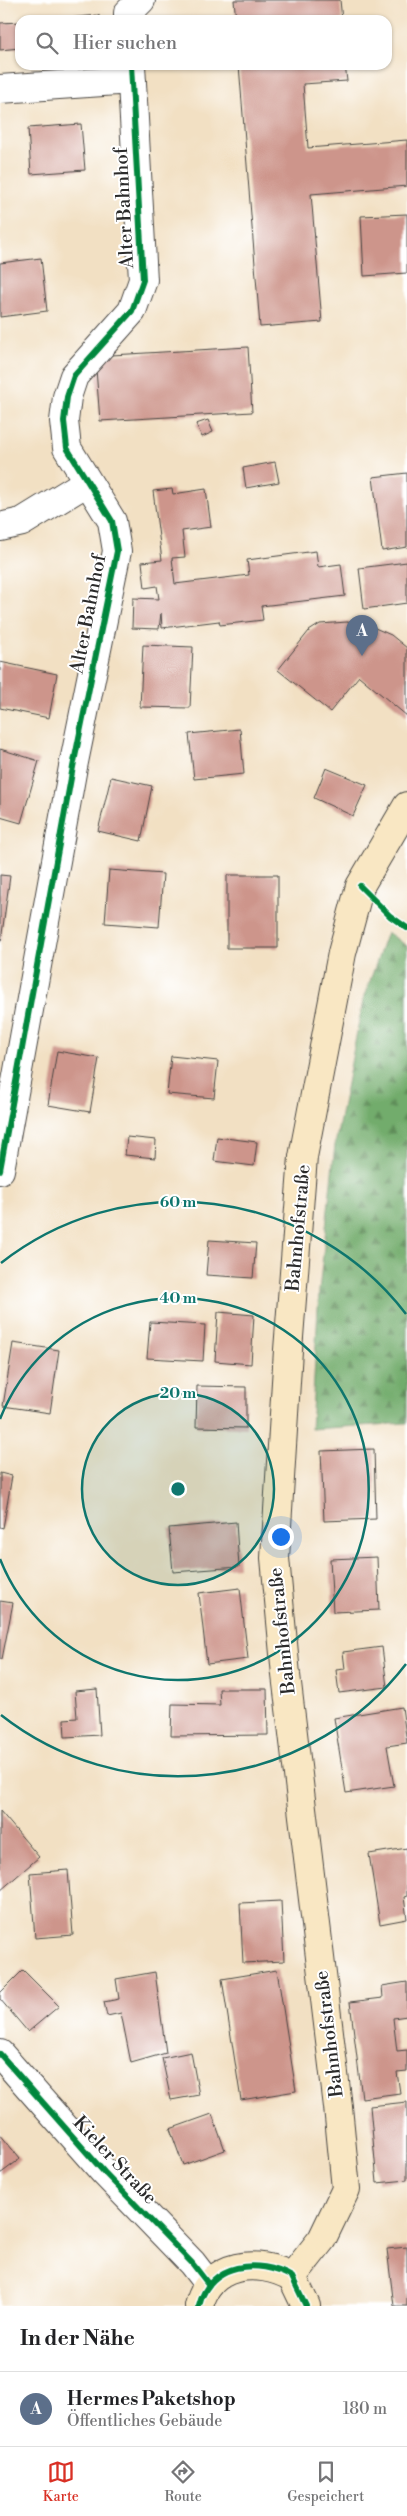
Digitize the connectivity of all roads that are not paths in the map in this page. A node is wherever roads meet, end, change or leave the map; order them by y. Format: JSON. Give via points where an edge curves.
{"nodes":[{"id":1,"x":141,"y":0,"type":"edge"},
{"id":2,"x":128,"y":15,"type":"edge"},
{"id":3,"x":132,"y":72,"type":"edge"},
{"id":4,"x":0,"y":89,"type":"edge"},
{"id":5,"x":87,"y":482,"type":"junction"},
{"id":6,"x":0,"y":527,"type":"edge"},
{"id":7,"x":407,"y":806,"type":"edge"},
{"id":8,"x":0,"y":1170,"type":"edge"},
{"id":9,"x":0,"y":2054,"type":"edge"},
{"id":10,"x":292,"y":2277,"type":"junction"},
{"id":11,"x":204,"y":2295,"type":"edge"},
{"id":12,"x":306,"y":2306,"type":"edge"}],
"edges":[{"from":1,"to":2,"type":"street"},
{"from":3,"to":4,"type":"street","name":"Alter Bahnhof"},
{"from":3,"to":5,"type":"street","name":"Alter Bahnhof","via":[[143,280],[132,311],[74,376],[67,397],[64,421],[68,448]]},
{"from":5,"to":6,"type":"street","via":[[22,522]]},
{"from":5,"to":8,"type":"street","name":"Alter Bahnhof","via":[[112,521],[116,551]]},
{"from":7,"to":10,"type":"main road","name":"Bahnhofstraße","via":[[360,886],[342,953],[303,1156],[275,1558],[346,2189],[322,2239]]},
{"from":9,"to":11,"type":"street","name":"Kieler Straße","via":[[104,2172],[192,2263]]},
{"from":10,"to":11,"type":"main road","via":[[265,2266],[237,2266],[222,2272]]},
{"from":10,"to":12,"type":"main road"}]}
